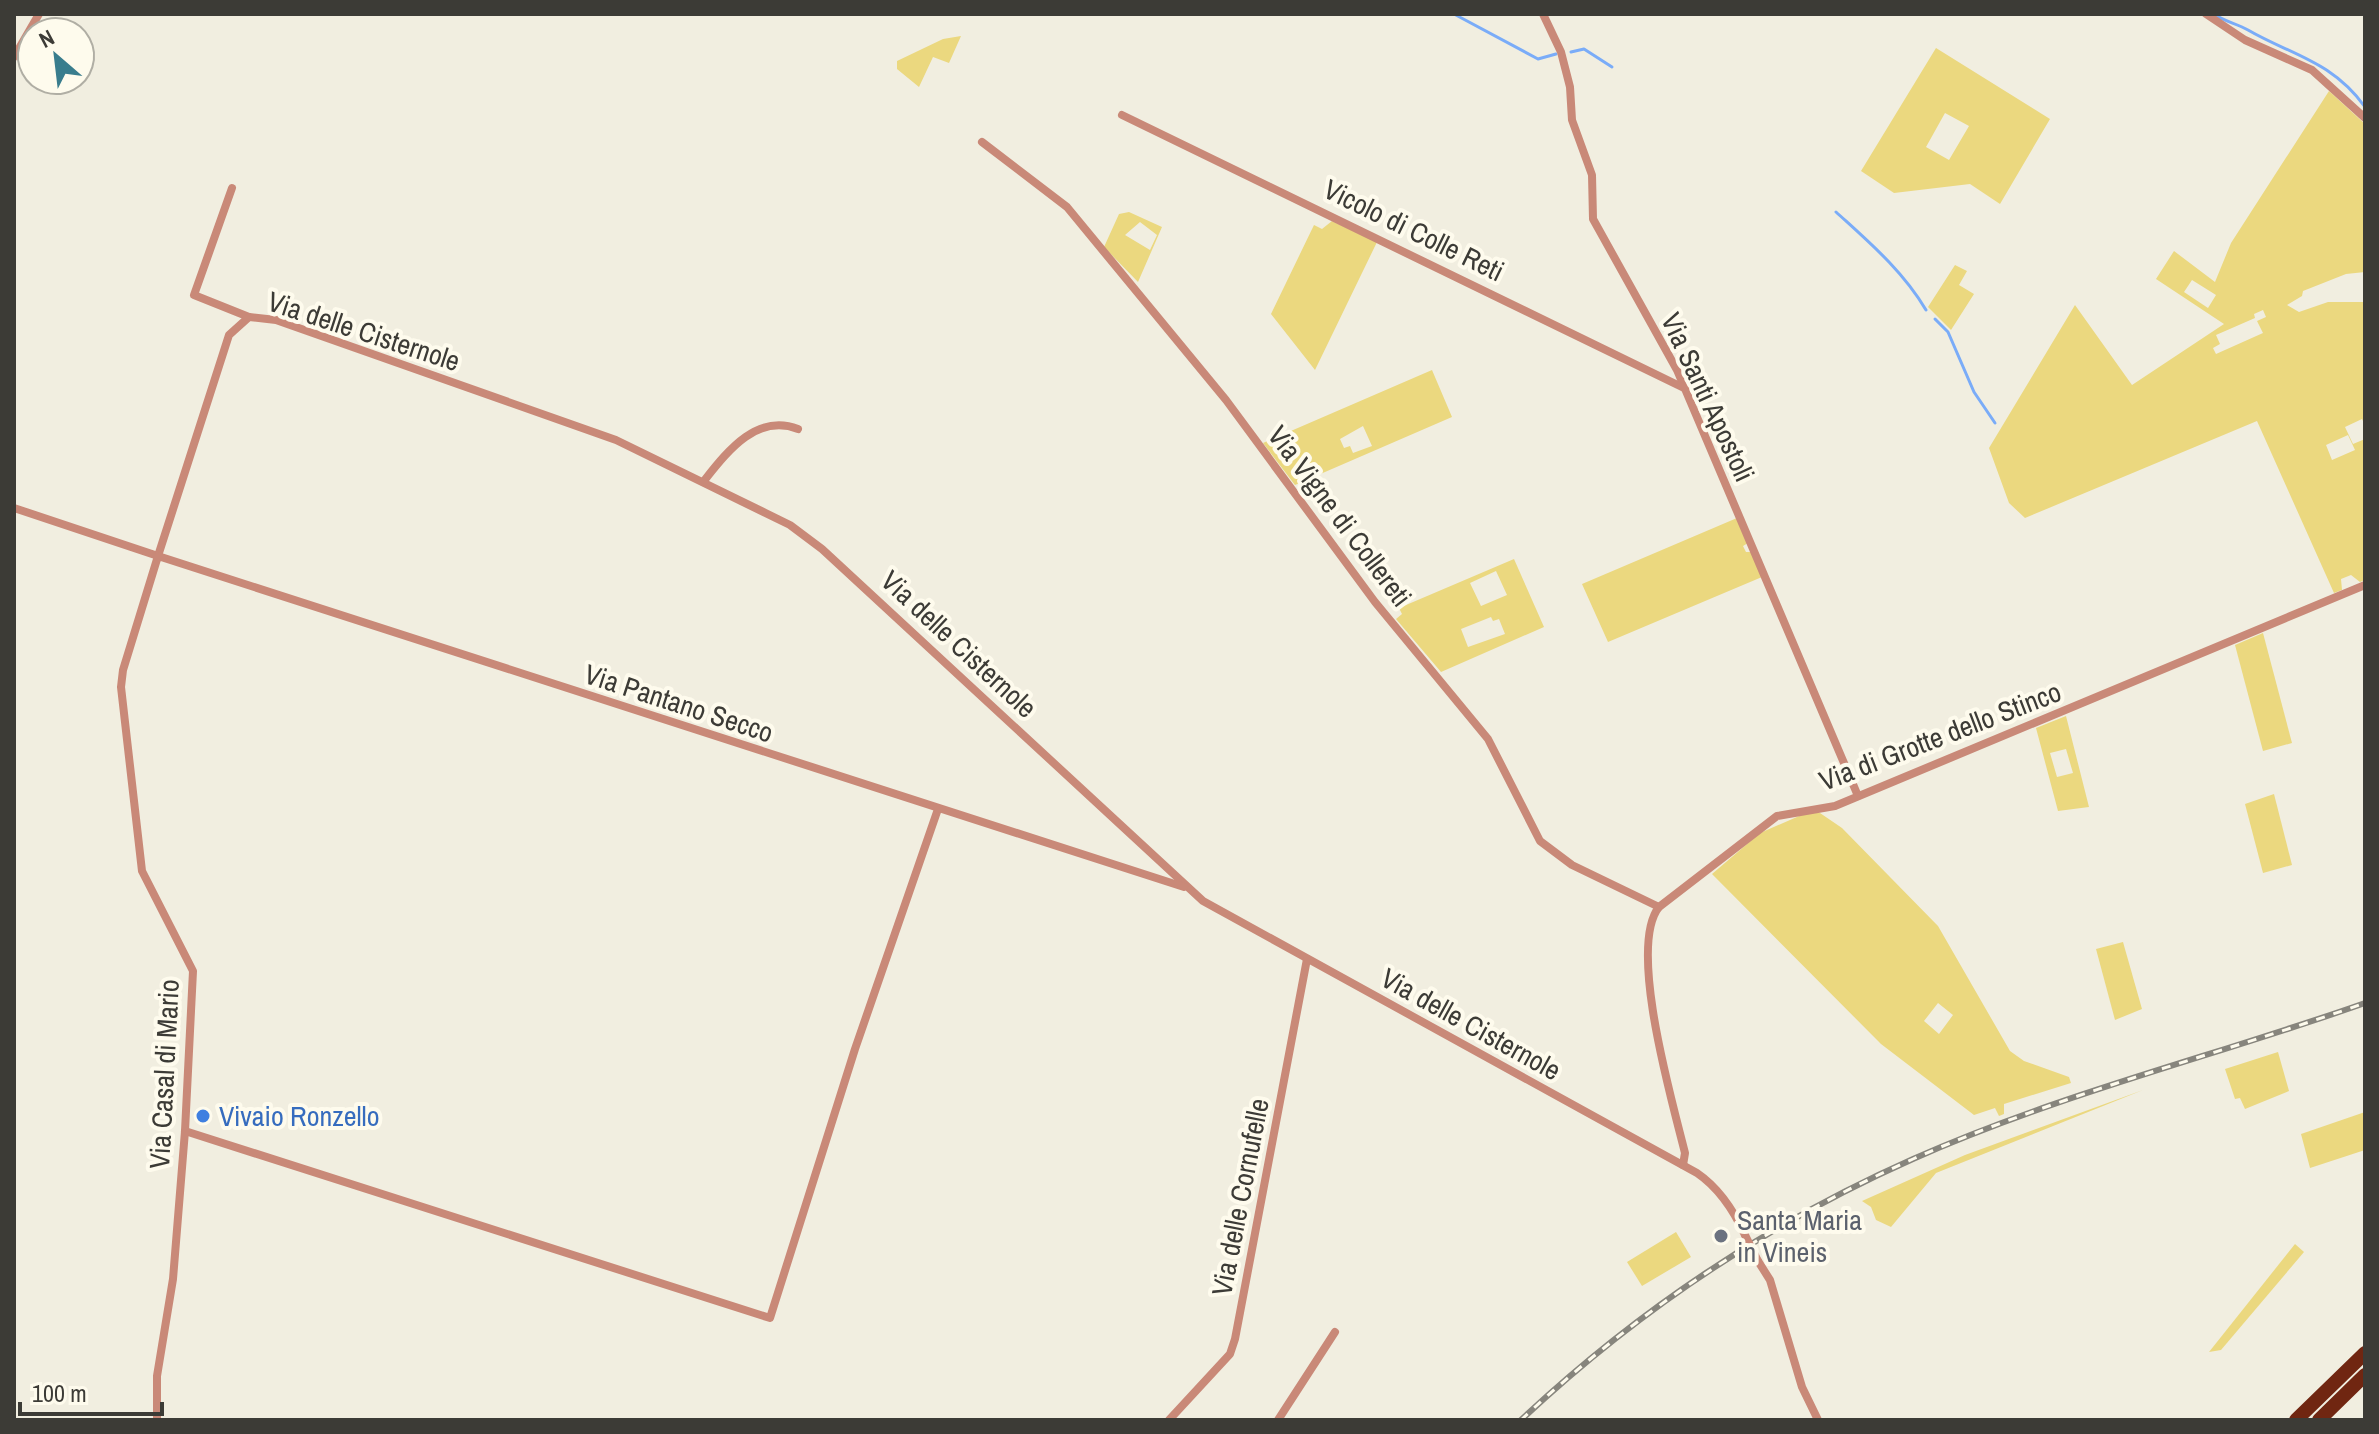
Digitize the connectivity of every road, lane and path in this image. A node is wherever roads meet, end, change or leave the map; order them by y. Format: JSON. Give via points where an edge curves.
{"nodes":[{"id":1,"x":39,"y":14,"type":"edge"},
{"id":2,"x":1543,"y":14,"type":"edge"},
{"id":3,"x":2206,"y":14,"type":"edge"},
{"id":4,"x":14,"y":57,"type":"edge"},
{"id":5,"x":1122,"y":115,"type":"dead end"},
{"id":6,"x":2365,"y":118,"type":"edge"},
{"id":7,"x":982,"y":142,"type":"dead end"},
{"id":8,"x":232,"y":188,"type":"dead end"},
{"id":9,"x":249,"y":317,"type":"junction"},
{"id":10,"x":1686,"y":389,"type":"junction"},
{"id":11,"x":798,"y":429,"type":"dead end"},
{"id":12,"x":703,"y":482,"type":"junction"},
{"id":13,"x":14,"y":508,"type":"edge"},
{"id":14,"x":158,"y":556,"type":"junction"},
{"id":15,"x":2365,"y":585,"type":"edge"},
{"id":16,"x":1858,"y":796,"type":"junction"},
{"id":17,"x":938,"y":809,"type":"junction"},
{"id":18,"x":1188,"y":889,"type":"junction"},
{"id":19,"x":1659,"y":907,"type":"junction"},
{"id":20,"x":1307,"y":959,"type":"junction"},
{"id":21,"x":185,"y":1131,"type":"junction"},
{"id":22,"x":1683,"y":1165,"type":"junction"},
{"id":23,"x":1335,"y":1332,"type":"dead end"},
{"id":24,"x":2365,"y":1353,"type":"edge"},
{"id":25,"x":2365,"y":1375,"type":"edge"},
{"id":26,"x":157,"y":1420,"type":"edge"},
{"id":27,"x":1169,"y":1420,"type":"edge"},
{"id":28,"x":1278,"y":1420,"type":"edge"},
{"id":29,"x":1818,"y":1420,"type":"edge"},
{"id":30,"x":2296,"y":1420,"type":"edge"},
{"id":31,"x":2319,"y":1420,"type":"edge"}],
"edges":[{"from":1,"to":4,"type":"street"},
{"from":2,"to":10,"type":"street","name":"Via Santi Apostoli","via":[[1561,52],[1572,120],[1592,175],[1593,219]]},
{"from":3,"to":6,"type":"street","via":[[2235,35],[2312,70]]},
{"from":5,"to":10,"type":"street","name":"Vicolo di Colle Reti"},
{"from":7,"to":19,"type":"street","name":"Via Vigne di Collereti","via":[[1067,207],[1226,400],[1375,602],[1488,739],[1540,841],[1572,865]]},
{"from":8,"to":9,"type":"street","via":[[194,295]]},
{"from":9,"to":12,"type":"street","name":"Via delle Cisternole","via":[[276,320],[616,440]]},
{"from":9,"to":14,"type":"street","name":"Via delle Cisternole","via":[[229,335]]},
{"from":10,"to":16,"type":"street","name":"Via Santi Apostoli"},
{"from":11,"to":12,"type":"street","via":[[768,424],[737,444]]},
{"from":12,"to":18,"type":"street","name":"Via delle Cisternole","via":[[790,525],[842,565]]},
{"from":13,"to":14,"type":"street"},
{"from":14,"to":17,"type":"street","name":"Via Pantano Secco"},
{"from":14,"to":21,"type":"street","name":"Via Casal di Mario","via":[[121,687],[142,871],[193,971]]},
{"from":15,"to":16,"type":"street","name":"Via di Grotte dello Stinco"},
{"from":16,"to":19,"type":"street","name":"Via di Grotte dello Stinco","via":[[1835,806],[1777,816]]},
{"from":17,"to":18,"type":"street","name":"Via Pantano Secco"},
{"from":17,"to":21,"type":"street","via":[[770,1318]]},
{"from":18,"to":20,"type":"street","name":"Via delle Cisternole"},
{"from":19,"to":22,"type":"street","via":[[1651,927],[1651,1013],[1685,1153]]},
{"from":20,"to":22,"type":"street","name":"Via delle Cisternole"},
{"from":20,"to":27,"type":"street","name":"Via delle Cornufelle","via":[[1235,1339],[1230,1354]]},
{"from":21,"to":26,"type":"street","name":"Via Casal di Mario","via":[[173,1279],[157,1376]]},
{"from":22,"to":29,"type":"street","name":"Via delle Cisternole","bridge":true,"via":[[1711,1183],[1770,1280],[1802,1387]]},
{"from":23,"to":28,"type":"street"},
{"from":24,"to":30,"type":"highway"},
{"from":25,"to":31,"type":"highway"}]}
